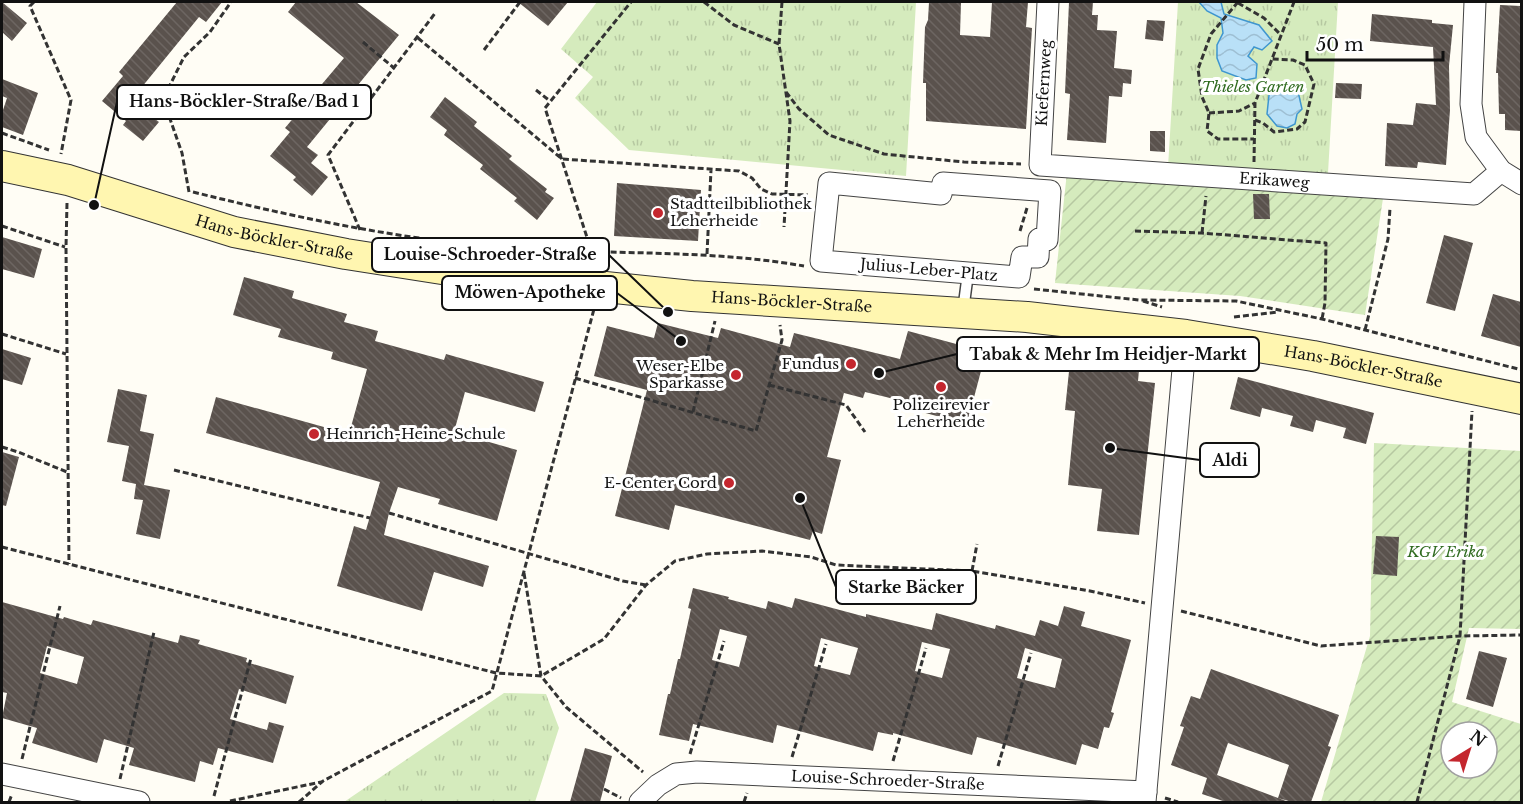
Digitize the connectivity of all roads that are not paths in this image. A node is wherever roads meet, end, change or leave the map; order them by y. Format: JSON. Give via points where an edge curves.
{"nodes":[{"id":1,"x":1048,"y":2,"type":"edge"},
{"id":2,"x":1475,"y":2,"type":"edge"},
{"id":3,"x":2,"y":150,"type":"edge"},
{"id":4,"x":2,"y":165,"type":"edge"},
{"id":5,"x":1040,"y":165,"type":"joint"},
{"id":6,"x":1501,"y":171,"type":"junction"},
{"id":7,"x":68,"y":180,"type":"junction"},
{"id":8,"x":1521,"y":184,"type":"edge"},
{"id":9,"x":968,"y":273,"type":"junction"},
{"id":10,"x":963,"y":314,"type":"junction"},
{"id":11,"x":1186,"y":335,"type":"junction"},
{"id":12,"x":1521,"y":399,"type":"edge"},
{"id":13,"x":9,"y":776,"type":"edge"},
{"id":14,"x":1145,"y":797,"type":"edge"},
{"id":15,"x":139,"y":802,"type":"edge"},
{"id":16,"x":640,"y":802,"type":"edge"}],
"edges":[{"from":1,"to":5,"type":"street","name":"Kiefernweg"},
{"from":2,"to":6,"type":"street","via":[[1471,104],[1476,138]]},
{"from":3,"to":7,"type":"street","name":"Hans-Böckler-Straße"},
{"from":4,"to":7,"type":"street","name":"Hans-Böckler-Straße"},
{"from":5,"to":6,"type":"street","name":"Erikaweg","via":[[1474,194]]},
{"from":6,"to":8,"type":"street"},
{"from":7,"to":10,"type":"street","name":"Hans-Böckler-Straße","via":[[234,232],[461,272],[600,288]]},
{"from":9,"to":9,"type":"street","name":"Julius-Leber-Platz","via":[[821,261],[829,183],[941,194],[943,183],[1050,191],[1047,240],[1039,239],[1038,257],[1022,257],[1019,277]]},
{"from":9,"to":10,"type":"lane"},
{"from":10,"to":11,"type":"street","name":"Hans-Böckler-Straße","via":[[1027,317]]},
{"from":11,"to":12,"type":"street","name":"Hans-Böckler-Straße","via":[[1313,356]]},
{"from":11,"to":14,"type":"street","name":"Louise-Schroeder-Straße"},
{"from":13,"to":15,"type":"street"},
{"from":14,"to":16,"type":"street","name":"Louise-Schroeder-Straße","via":[[993,785],[697,772],[676,774]]}]}
